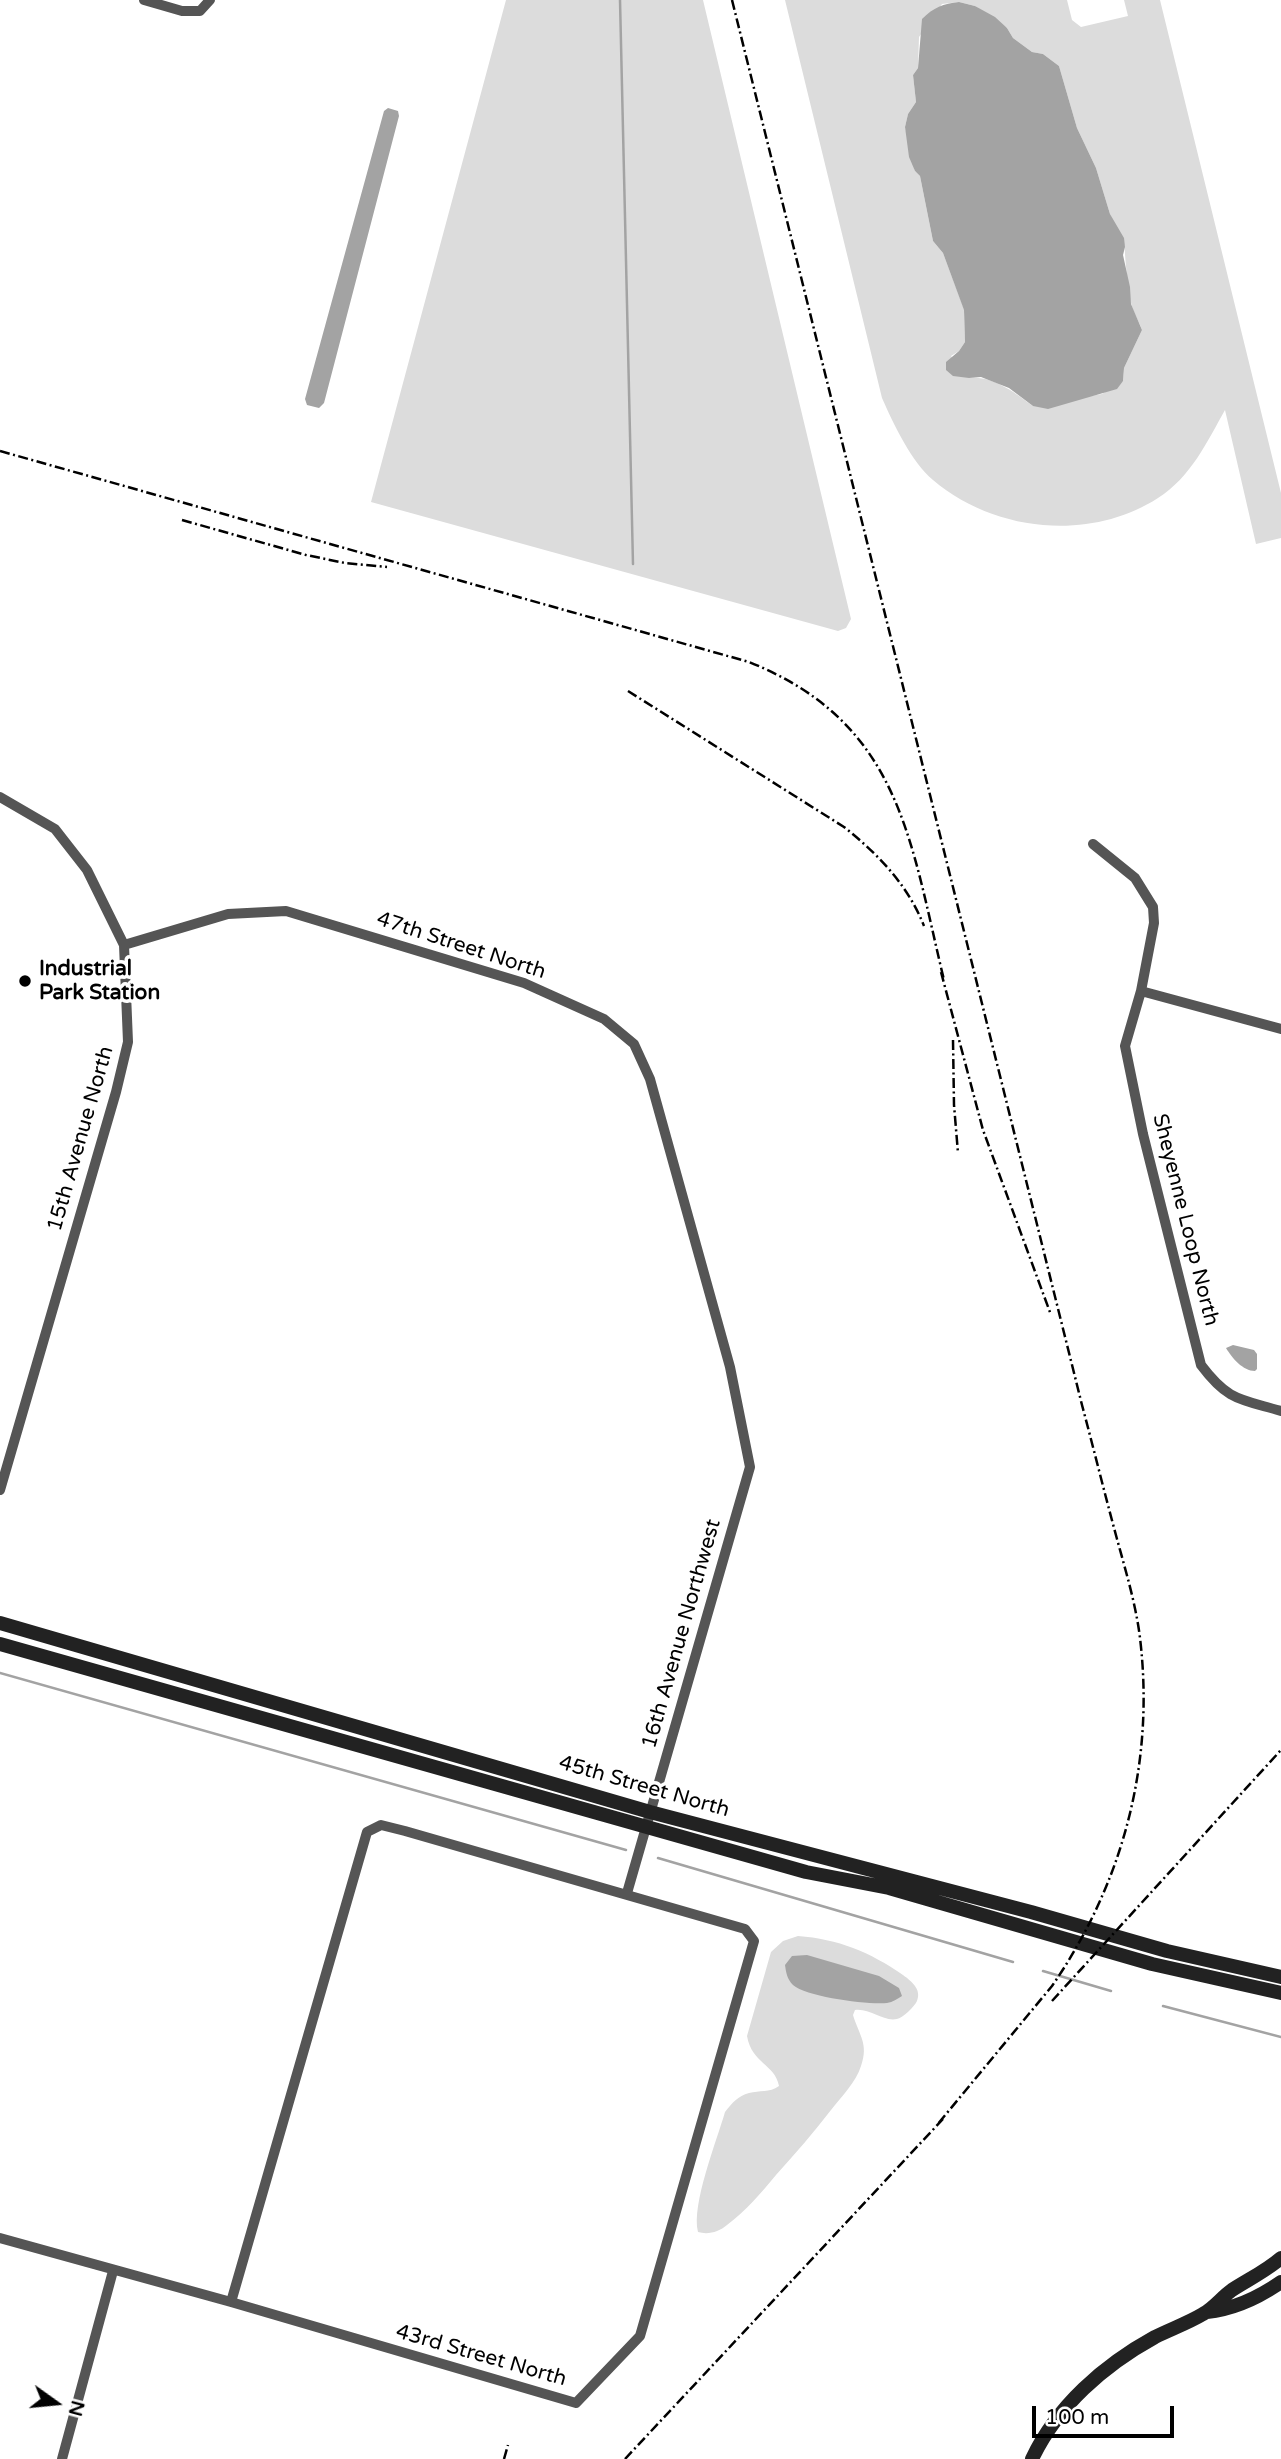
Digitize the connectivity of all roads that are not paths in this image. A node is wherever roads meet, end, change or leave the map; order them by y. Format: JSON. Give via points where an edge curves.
{"nodes":[{"id":1,"x":144,"y":0,"type":"edge"},
{"id":2,"x":210,"y":0,"type":"edge"},
{"id":3,"x":0,"y":797,"type":"edge"},
{"id":4,"x":1093,"y":844,"type":"dead end"},
{"id":5,"x":124,"y":945,"type":"junction"},
{"id":6,"x":1141,"y":991,"type":"junction"},
{"id":7,"x":1281,"y":1030,"type":"edge"},
{"id":8,"x":1281,"y":1411,"type":"edge"},
{"id":9,"x":750,"y":1467,"type":"joint"},
{"id":10,"x":0,"y":1490,"type":"edge"},
{"id":11,"x":0,"y":1623,"type":"edge"},
{"id":12,"x":0,"y":1644,"type":"edge"},
{"id":13,"x":650,"y":1812,"type":"junction"},
{"id":14,"x":646,"y":1827,"type":"junction"},
{"id":15,"x":627,"y":1893,"type":"junction"},
{"id":16,"x":1281,"y":1977,"type":"edge"},
{"id":17,"x":1281,"y":1993,"type":"edge"},
{"id":18,"x":0,"y":2238,"type":"edge"},
{"id":19,"x":1281,"y":2258,"type":"edge"},
{"id":20,"x":113,"y":2271,"type":"junction"},
{"id":21,"x":1281,"y":2282,"type":"edge"},
{"id":22,"x":231,"y":2302,"type":"junction"},
{"id":23,"x":1206,"y":2312,"type":"junction"},
{"id":24,"x":62,"y":2459,"type":"edge"},
{"id":25,"x":1032,"y":2459,"type":"edge"}],
"edges":[{"from":1,"to":2,"type":"street","via":[[182,11],[201,11]]},
{"from":3,"to":5,"type":"street","name":"15th Avenue North","via":[[55,829],[87,870]]},
{"from":4,"to":6,"type":"street","name":"Sheyenne Loop North","via":[[1135,878],[1153,907]]},
{"from":5,"to":9,"type":"street","name":"47th Street North","via":[[228,914],[286,911],[524,983],[604,1019],[634,1044],[650,1079],[727,1354]]},
{"from":5,"to":10,"type":"street","name":"15th Avenue North","via":[[128,1042]]},
{"from":6,"to":7,"type":"street"},
{"from":6,"to":8,"type":"street","name":"Sheyenne Loop North","via":[[1125,1046],[1201,1365],[1217,1386],[1234,1398]]},
{"from":9,"to":13,"type":"street","name":"16th Avenue Northwest"},
{"from":11,"to":13,"type":"main road","name":"45th Street North"},
{"from":12,"to":14,"type":"main road","name":"45th Street North"},
{"from":13,"to":14,"type":"street","name":"16th Avenue Northwest"},
{"from":13,"to":16,"type":"main road","name":"45th Street North","via":[[1167,1951]]},
{"from":14,"to":15,"type":"street","name":"16th Avenue Northwest"},
{"from":14,"to":17,"type":"main road","name":"45th Street North","via":[[806,1872],[889,1888],[1152,1964]]},
{"from":15,"to":22,"type":"street","via":[[381,1825],[367,1832]]},
{"from":15,"to":22,"type":"street","name":"43rd Street North","via":[[746,1929],[754,1941],[640,2336],[576,2403]]},
{"from":18,"to":20,"type":"street","name":"43rd Street North"},
{"from":19,"to":23,"type":"main road"},
{"from":20,"to":22,"type":"street","name":"43rd Street North"},
{"from":20,"to":24,"type":"street"},
{"from":21,"to":23,"type":"main road","via":[[1248,2302]]},
{"from":23,"to":25,"type":"main road","via":[[1106,2369],[1052,2425]]}]}
